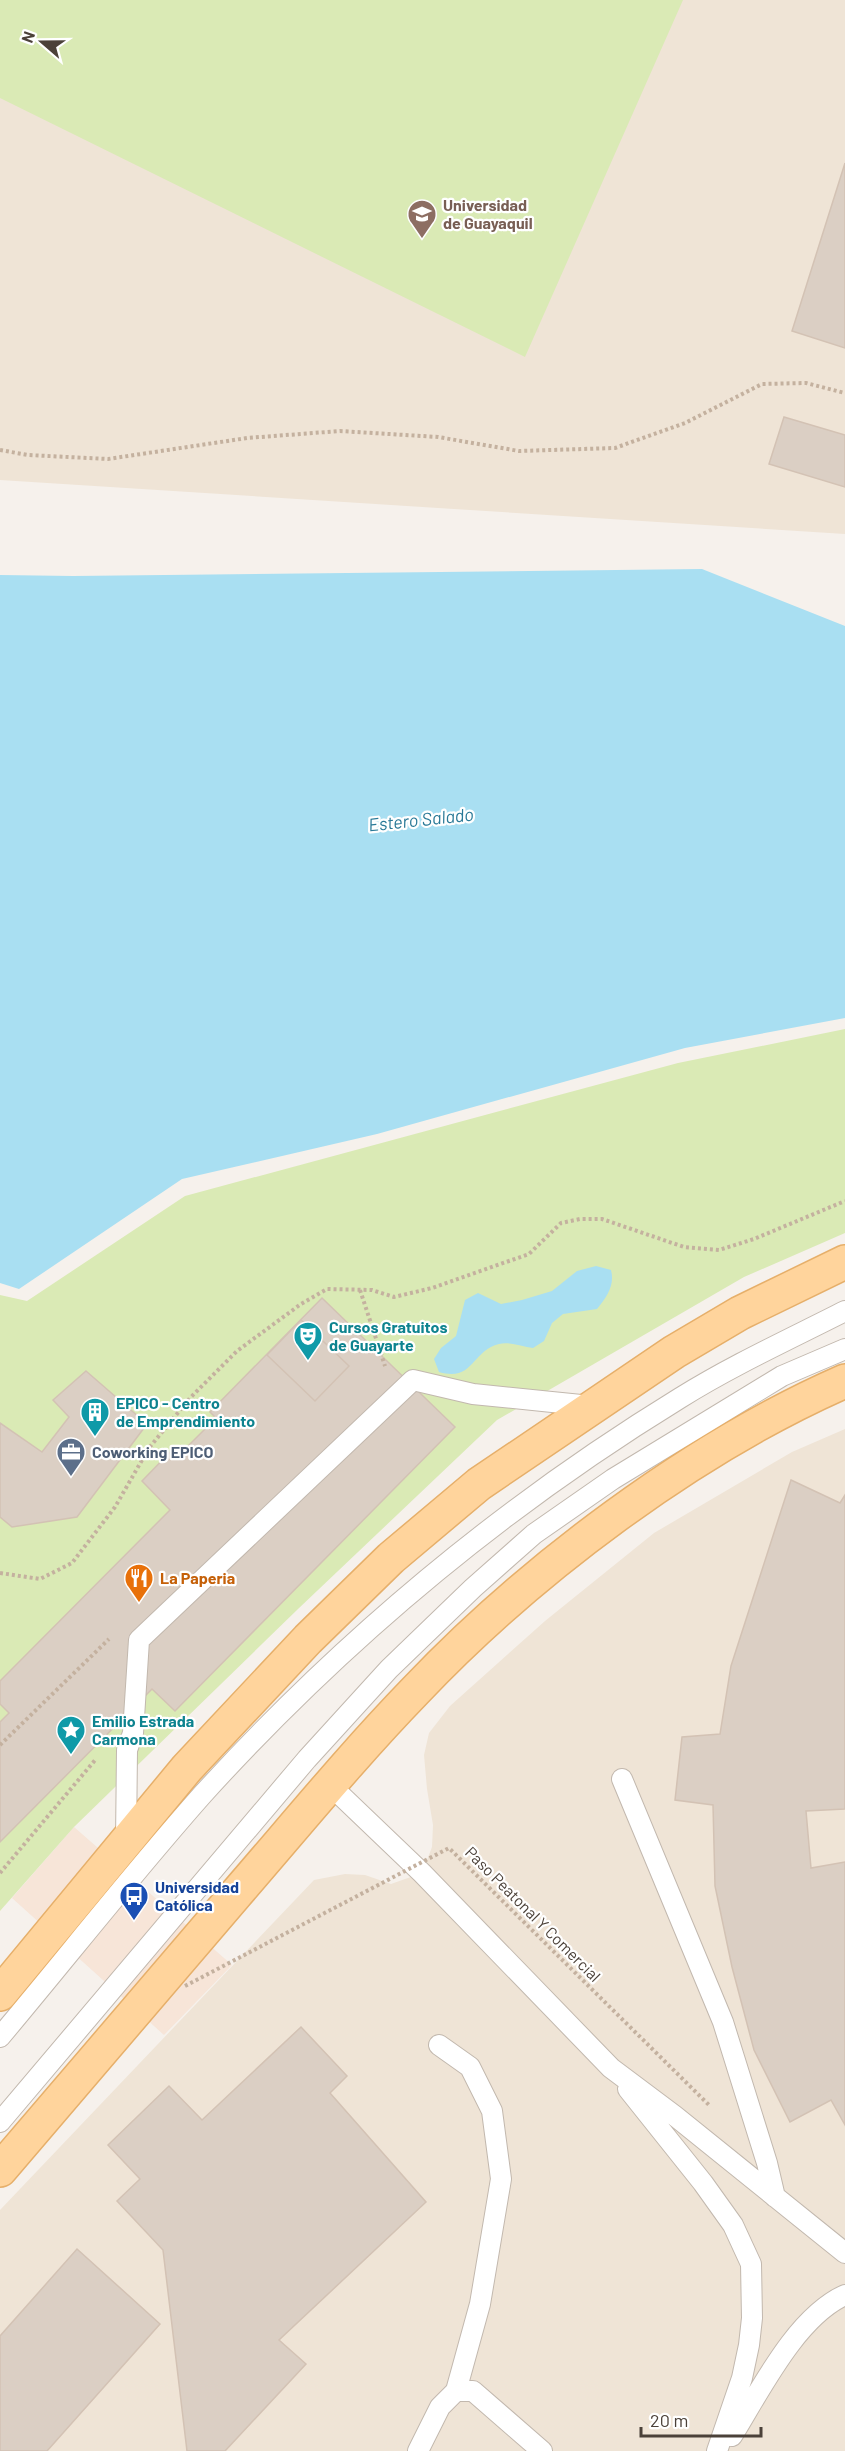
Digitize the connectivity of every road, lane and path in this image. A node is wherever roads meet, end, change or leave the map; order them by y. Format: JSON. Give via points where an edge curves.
{"nodes":[{"id":1,"x":845,"y":393,"type":"edge"},
{"id":2,"x":0,"y":450,"type":"edge"},
{"id":3,"x":845,"y":1201,"type":"edge"},
{"id":4,"x":845,"y":1262,"type":"edge"},
{"id":5,"x":360,"y":1290,"type":"junction"},
{"id":6,"x":845,"y":1311,"type":"edge"},
{"id":7,"x":845,"y":1349,"type":"edge"},
{"id":8,"x":387,"y":1371,"type":"dead end"},
{"id":9,"x":845,"y":1381,"type":"edge"},
{"id":10,"x":591,"y":1406,"type":"junction"},
{"id":11,"x":0,"y":1573,"type":"edge"},
{"id":12,"x":134,"y":1713,"type":"junction"},
{"id":13,"x":20,"y":1724,"type":"dead end"},
{"id":14,"x":0,"y":1745,"type":"edge"},
{"id":15,"x":622,"y":1779,"type":"dead end"},
{"id":16,"x":330,"y":1785,"type":"junction"},
{"id":17,"x":126,"y":1842,"type":"junction"},
{"id":18,"x":0,"y":1873,"type":"edge"},
{"id":19,"x":185,"y":1986,"type":"dead end"},
{"id":20,"x":0,"y":1994,"type":"edge"},
{"id":21,"x":0,"y":2037,"type":"edge"},
{"id":22,"x":439,"y":2045,"type":"dead end"},
{"id":23,"x":611,"y":2068,"type":"junction"},
{"id":24,"x":710,"y":2106,"type":"dead end"},
{"id":25,"x":0,"y":2122,"type":"edge"},
{"id":26,"x":0,"y":2170,"type":"edge"},
{"id":27,"x":775,"y":2197,"type":"junction"},
{"id":28,"x":845,"y":2253,"type":"edge"},
{"id":29,"x":845,"y":2295,"type":"edge"},
{"id":30,"x":456,"y":2391,"type":"junction"},
{"id":31,"x":418,"y":2451,"type":"edge"},
{"id":32,"x":542,"y":2451,"type":"edge"},
{"id":33,"x":717,"y":2451,"type":"edge"},
{"id":34,"x":723,"y":2451,"type":"edge"}],
"edges":[{"from":1,"to":2,"type":"path","via":[[806,383],[762,384],[684,423],[615,448],[519,452],[438,437],[340,431],[247,438],[108,459]]},
{"from":3,"to":5,"type":"path","via":[[719,1250],[684,1247],[602,1219],[561,1222],[529,1254],[432,1288],[394,1297]]},
{"from":4,"to":10,"type":"main road","via":[[740,1313]]},
{"from":5,"to":8,"type":"path"},
{"from":5,"to":11,"type":"path","via":[[327,1289],[237,1351],[190,1398],[149,1448],[115,1507],[72,1563],[40,1579]]},
{"from":6,"to":21,"type":"lane","via":[[682,1396],[584,1460],[511,1513],[372,1627],[204,1794]]},
{"from":7,"to":25,"type":"lane","via":[[782,1376],[613,1479],[534,1534],[473,1588],[389,1670],[307,1759]]},
{"from":9,"to":16,"type":"main road","via":[[800,1401],[717,1449],[643,1497],[559,1560],[416,1690]]},
{"from":10,"to":12,"type":"lane","via":[[473,1394],[413,1380],[139,1640]]},
{"from":10,"to":17,"type":"main road","via":[[479,1484],[391,1558],[186,1768]]},
{"from":12,"to":17,"type":"lane","via":[[128,1750]]},
{"from":12,"to":18,"type":"path"},
{"from":13,"to":14,"type":"path"},
{"from":15,"to":27,"type":"lane","via":[[723,2022]]},
{"from":16,"to":23,"type":"lane","via":[[422,1873]]},
{"from":16,"to":26,"type":"main road"},
{"from":17,"to":20,"type":"main road"},
{"from":19,"to":24,"type":"path","name":"Paso Peatonal Y Comercial","bridge":true,"via":[[449,1848]]},
{"from":22,"to":30,"type":"lane","via":[[470,2067],[492,2111],[501,2179],[480,2304]]},
{"from":23,"to":27,"type":"lane"},
{"from":23,"to":33,"type":"lane","via":[[728,2216],[751,2264],[749,2345],[740,2387]]},
{"from":27,"to":28,"type":"lane"},
{"from":29,"to":34,"type":"lane","via":[[825,2307],[798,2334]]},
{"from":30,"to":31,"type":"lane","via":[[440,2407]]},
{"from":30,"to":32,"type":"lane","via":[[473,2391]]}]}
